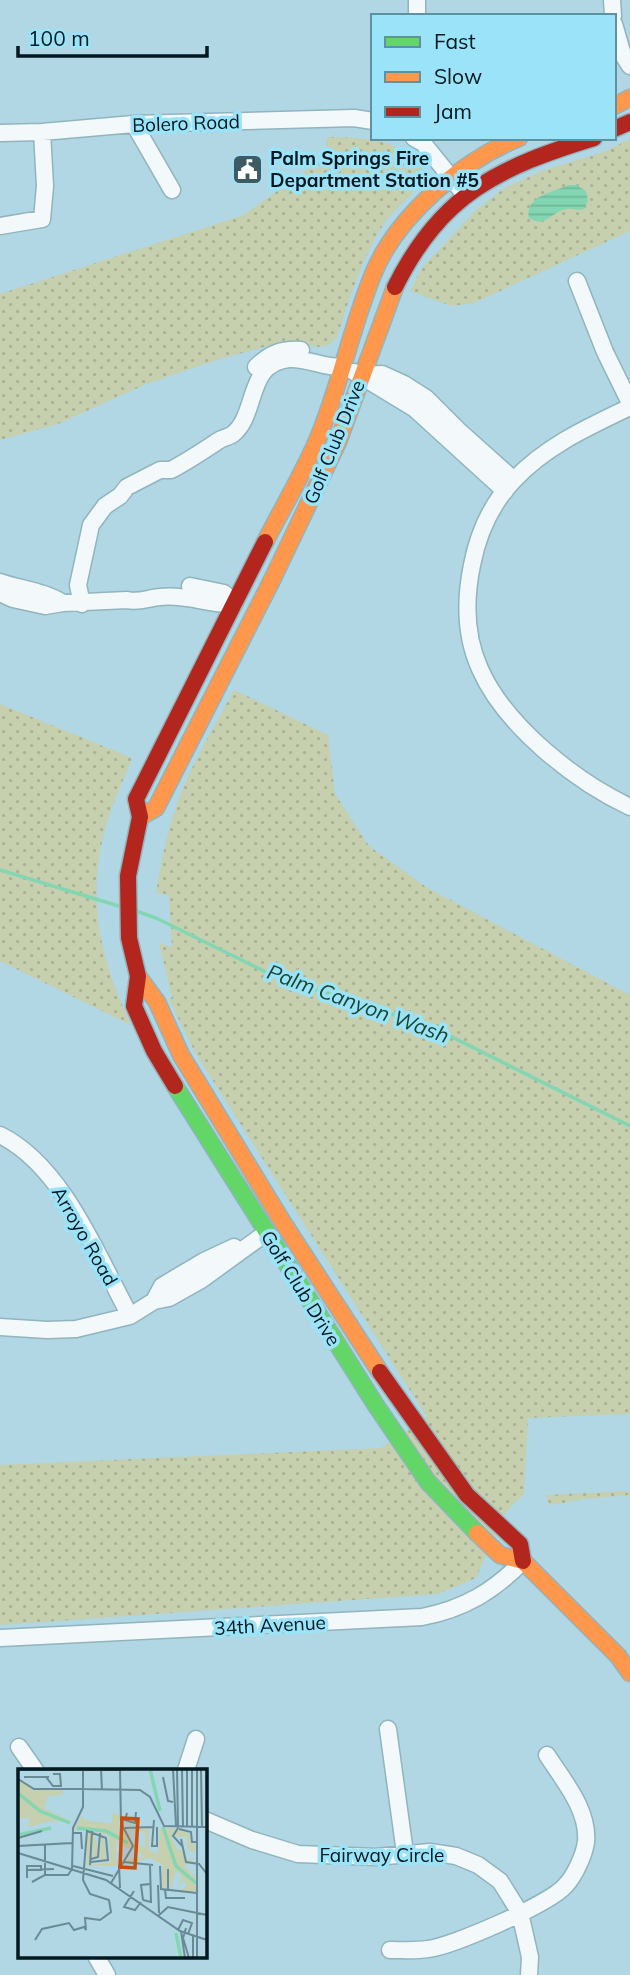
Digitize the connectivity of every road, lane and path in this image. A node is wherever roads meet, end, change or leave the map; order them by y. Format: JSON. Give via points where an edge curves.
{"nodes":[{"id":1,"x":616,"y":31,"type":"edge"},
{"id":2,"x":630,"y":66,"type":"edge"},
{"id":3,"x":371,"y":121,"type":"edge"},
{"id":4,"x":134,"y":124,"type":"junction"},
{"id":5,"x":42,"y":132,"type":"junction"},
{"id":6,"x":0,"y":134,"type":"edge"},
{"id":7,"x":420,"y":140,"type":"edge"},
{"id":8,"x":587,"y":140,"type":"edge"},
{"id":9,"x":497,"y":142,"type":"edge"},
{"id":10,"x":451,"y":177,"type":"junction"},
{"id":11,"x":172,"y":190,"type":"dead end"},
{"id":12,"x":465,"y":195,"type":"junction"},
{"id":13,"x":0,"y":226,"type":"edge"},
{"id":14,"x":576,"y":281,"type":"dead end"},
{"id":15,"x":342,"y":367,"type":"junction"},
{"id":16,"x":361,"y":375,"type":"junction"},
{"id":17,"x":630,"y":405,"type":"edge"},
{"id":18,"x":509,"y":485,"type":"junction"},
{"id":19,"x":0,"y":582,"type":"edge"},
{"id":20,"x":0,"y":593,"type":"edge"},
{"id":21,"x":62,"y":603,"type":"junction"},
{"id":22,"x":82,"y":604,"type":"junction"},
{"id":23,"x":234,"y":604,"type":"junction"},
{"id":24,"x":630,"y":807,"type":"edge"},
{"id":25,"x":139,"y":817,"type":"junction"},
{"id":26,"x":138,"y":976,"type":"junction"},
{"id":27,"x":0,"y":1135,"type":"edge"},
{"id":28,"x":282,"y":1221,"type":"junction"},
{"id":29,"x":266,"y":1233,"type":"junction"},
{"id":30,"x":130,"y":1316,"type":"junction"},
{"id":31,"x":0,"y":1326,"type":"edge"},
{"id":32,"x":523,"y":1561,"type":"junction"},
{"id":33,"x":0,"y":1639,"type":"edge"},
{"id":34,"x":630,"y":1673,"type":"edge"},
{"id":35,"x":388,"y":1729,"type":"dead end"},
{"id":36,"x":196,"y":1739,"type":"dead end"},
{"id":37,"x":19,"y":1747,"type":"dead end"},
{"id":38,"x":547,"y":1755,"type":"dead end"},
{"id":39,"x":35,"y":1769,"type":"edge"},
{"id":40,"x":186,"y":1769,"type":"edge"},
{"id":41,"x":206,"y":1820,"type":"edge"},
{"id":42,"x":405,"y":1853,"type":"junction"},
{"id":43,"x":520,"y":1913,"type":"junction"},
{"id":44,"x":390,"y":1950,"type":"dead end"},
{"id":45,"x":97,"y":1958,"type":"edge"},
{"id":46,"x":107,"y":1975,"type":"edge"},
{"id":47,"x":529,"y":1975,"type":"edge"}],
"edges":[{"from":1,"to":2,"type":"street"},
{"from":3,"to":4,"type":"street","name":"Bolero Road"},
{"from":4,"to":5,"type":"street","name":"Bolero Road"},
{"from":4,"to":11,"type":"street"},
{"from":5,"to":6,"type":"street","name":"Bolero Road"},
{"from":5,"to":13,"type":"street","via":[[42,219]]},
{"from":7,"to":10,"type":"street"},
{"from":8,"to":12,"type":"street","name":"Golf Club Drive","via":[[494,174]]},
{"from":9,"to":10,"type":"street","name":"Golf Club Drive"},
{"from":10,"to":12,"type":"street"},
{"from":10,"to":15,"type":"street","name":"Golf Club Drive","via":[[397,233],[375,270]]},
{"from":12,"to":16,"type":"street","name":"Golf Club Drive","via":[[419,242],[402,271]]},
{"from":14,"to":17,"type":"street"},
{"from":15,"to":16,"type":"street"},
{"from":15,"to":22,"type":"street","via":[[329,357],[301,350],[281,350],[257,365],[220,439],[171,470],[160,470],[127,487],[91,525],[78,585]]},
{"from":15,"to":23,"type":"street","name":"Golf Club Drive","via":[[316,442]]},
{"from":16,"to":18,"type":"street","via":[[383,374],[426,398]]},
{"from":16,"to":25,"type":"street","name":"Golf Club Drive","via":[[335,449],[252,619],[156,808]]},
{"from":17,"to":18,"type":"street","via":[[570,435]]},
{"from":18,"to":24,"type":"street","via":[[487,519],[467,588],[467,620],[480,669],[527,735],[587,783]]},
{"from":19,"to":21,"type":"street"},
{"from":20,"to":21,"type":"street","via":[[45,606]]},
{"from":21,"to":22,"type":"street"},
{"from":22,"to":23,"type":"street","via":[[127,600],[149,589],[187,585],[224,593]]},
{"from":23,"to":25,"type":"street","name":"Golf Club Drive","via":[[136,799]]},
{"from":25,"to":26,"type":"street","name":"Golf Club Drive","via":[[128,877],[129,938]]},
{"from":26,"to":28,"type":"street","name":"Golf Club Drive"},
{"from":26,"to":29,"type":"street","name":"Golf Club Drive","via":[[134,1006],[154,1051]]},
{"from":27,"to":30,"type":"street","name":"Arroyo Road","via":[[35,1160],[67,1199]]},
{"from":28,"to":29,"type":"street"},
{"from":28,"to":32,"type":"street","name":"Golf Club Drive","via":[[445,1466],[467,1494],[520,1544]]},
{"from":29,"to":30,"type":"street","via":[[201,1280]]},
{"from":29,"to":32,"type":"street","name":"Golf Club Drive","via":[[428,1482],[500,1555]]},
{"from":30,"to":31,"type":"street","via":[[76,1329]]},
{"from":32,"to":33,"type":"street","name":"34th Avenue","via":[[501,1583],[465,1605],[422,1617]]},
{"from":32,"to":34,"type":"street","name":"Golf Club Drive"},
{"from":35,"to":42,"type":"street"},
{"from":36,"to":40,"type":"street"},
{"from":37,"to":39,"type":"street"},
{"from":38,"to":43,"type":"street","via":[[583,1818],[586,1843],[566,1886]]},
{"from":41,"to":42,"type":"street","name":"Fairway Circle","via":[[298,1854],[376,1857]]},
{"from":42,"to":43,"type":"street","name":"Fairway Circle","via":[[456,1856],[478,1865],[500,1881]]},
{"from":43,"to":44,"type":"street","via":[[430,1949]]},
{"from":43,"to":47,"type":"street","name":"Fairway Circle","via":[[530,1957]]},
{"from":45,"to":46,"type":"street"}]}
